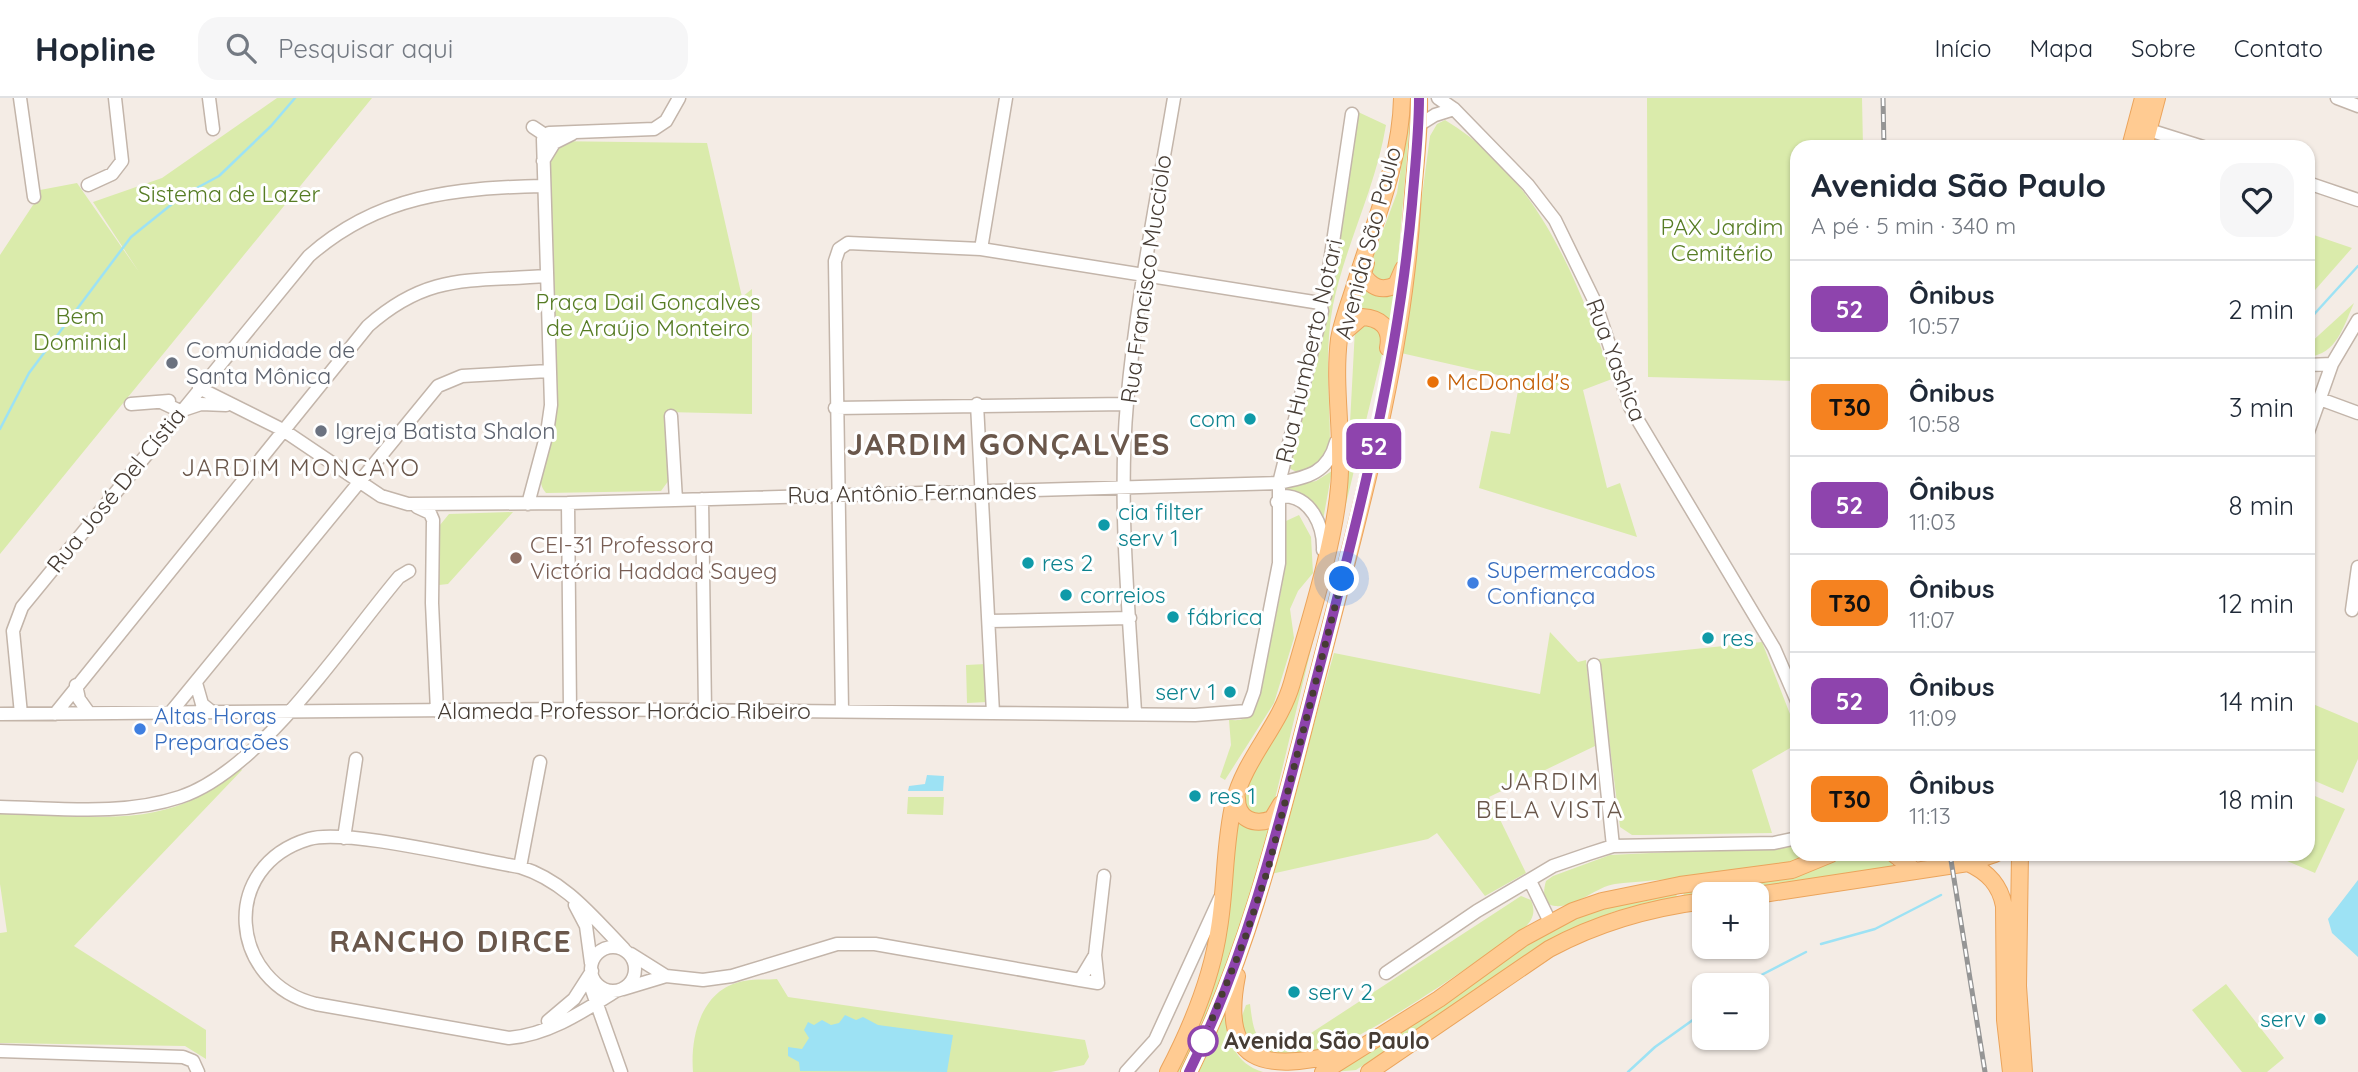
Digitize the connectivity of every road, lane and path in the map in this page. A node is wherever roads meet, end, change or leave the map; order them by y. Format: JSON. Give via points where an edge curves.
{"nodes":[{"id":1,"x":20,"y":98,"type":"edge"},
{"id":2,"x":115,"y":98,"type":"edge"},
{"id":3,"x":209,"y":98,"type":"edge"},
{"id":4,"x":678,"y":98,"type":"edge"},
{"id":5,"x":1006,"y":98,"type":"edge"},
{"id":6,"x":1174,"y":98,"type":"edge"},
{"id":7,"x":1402,"y":98,"type":"edge"},
{"id":8,"x":1419,"y":98,"type":"edge"},
{"id":9,"x":1438,"y":98,"type":"edge"},
{"id":10,"x":2143,"y":98,"type":"edge"},
{"id":11,"x":2157,"y":98,"type":"edge"},
{"id":12,"x":2337,"y":98,"type":"edge"},
{"id":13,"x":2358,"y":106,"type":"edge"},
{"id":14,"x":1454,"y":109,"type":"junction"},
{"id":15,"x":1352,"y":114,"type":"dead end"},
{"id":16,"x":1419,"y":125,"type":"junction"},
{"id":17,"x":213,"y":129,"type":"dead end"},
{"id":18,"x":2149,"y":130,"type":"junction"},
{"id":19,"x":577,"y":132,"type":"junction"},
{"id":20,"x":2132,"y":140,"type":"edge"},
{"id":21,"x":2146,"y":140,"type":"edge"},
{"id":22,"x":2181,"y":140,"type":"edge"},
{"id":23,"x":1392,"y":160,"type":"junction"},
{"id":24,"x":543,"y":162,"type":"junction"},
{"id":25,"x":88,"y":185,"type":"dead end"},
{"id":26,"x":2315,"y":185,"type":"edge"},
{"id":27,"x":543,"y":186,"type":"junction"},
{"id":28,"x":34,"y":197,"type":"dead end"},
{"id":29,"x":2358,"y":200,"type":"edge"},
{"id":30,"x":1411,"y":241,"type":"junction"},
{"id":31,"x":981,"y":249,"type":"junction"},
{"id":32,"x":1144,"y":273,"type":"junction"},
{"id":33,"x":547,"y":276,"type":"junction"},
{"id":34,"x":1320,"y":303,"type":"junction"},
{"id":35,"x":2358,"y":320,"type":"edge"},
{"id":36,"x":1340,"y":337,"type":"junction"},
{"id":37,"x":2332,"y":364,"type":"junction"},
{"id":38,"x":2315,"y":365,"type":"edge"},
{"id":39,"x":550,"y":371,"type":"junction"},
{"id":40,"x":195,"y":393,"type":"junction"},
{"id":41,"x":2320,"y":399,"type":"junction"},
{"id":42,"x":161,"y":402,"type":"junction"},
{"id":43,"x":131,"y":404,"type":"dead end"},
{"id":44,"x":977,"y":404,"type":"junction"},
{"id":45,"x":1127,"y":404,"type":"junction"},
{"id":46,"x":233,"y":406,"type":"junction"},
{"id":47,"x":835,"y":408,"type":"junction"},
{"id":48,"x":180,"y":411,"type":"junction"},
{"id":49,"x":2315,"y":413,"type":"edge"},
{"id":50,"x":2358,"y":413,"type":"edge"},
{"id":51,"x":671,"y":416,"type":"dead end"},
{"id":52,"x":170,"y":424,"type":"junction"},
{"id":53,"x":283,"y":430,"type":"junction"},
{"id":54,"x":1339,"y":431,"type":"junction"},
{"id":55,"x":1375,"y":439,"type":"junction"},
{"id":56,"x":358,"y":481,"type":"junction"},
{"id":57,"x":1279,"y":483,"type":"junction"},
{"id":58,"x":1124,"y":487,"type":"junction"},
{"id":59,"x":982,"y":493,"type":"junction"},
{"id":60,"x":838,"y":495,"type":"junction"},
{"id":61,"x":702,"y":499,"type":"junction"},
{"id":62,"x":676,"y":500,"type":"junction"},
{"id":63,"x":1277,"y":502,"type":"junction"},
{"id":64,"x":568,"y":503,"type":"junction"},
{"id":65,"x":408,"y":504,"type":"junction"},
{"id":66,"x":528,"y":504,"type":"junction"},
{"id":67,"x":457,"y":506,"type":"junction"},
{"id":68,"x":433,"y":520,"type":"junction"},
{"id":69,"x":1322,"y":566,"type":"junction"},
{"id":70,"x":408,"y":571,"type":"dead end"},
{"id":71,"x":2358,"y":572,"type":"edge"},
{"id":72,"x":2352,"y":610,"type":"dead end"},
{"id":73,"x":1130,"y":618,"type":"junction"},
{"id":74,"x":989,"y":621,"type":"junction"},
{"id":75,"x":1594,"y":665,"type":"dead end"},
{"id":76,"x":196,"y":683,"type":"junction"},
{"id":77,"x":76,"y":685,"type":"junction"},
{"id":78,"x":1790,"y":685,"type":"edge"},
{"id":79,"x":570,"y":709,"type":"junction"},
{"id":80,"x":705,"y":710,"type":"junction"},
{"id":81,"x":251,"y":711,"type":"junction"},
{"id":82,"x":289,"y":711,"type":"junction"},
{"id":83,"x":437,"y":711,"type":"junction"},
{"id":84,"x":842,"y":711,"type":"junction"},
{"id":85,"x":1247,"y":711,"type":"joint"},
{"id":86,"x":171,"y":712,"type":"junction"},
{"id":87,"x":212,"y":712,"type":"junction"},
{"id":88,"x":1135,"y":712,"type":"junction"},
{"id":89,"x":89,"y":713,"type":"junction"},
{"id":90,"x":993,"y":713,"type":"junction"},
{"id":91,"x":0,"y":714,"type":"edge"},
{"id":92,"x":21,"y":714,"type":"junction"},
{"id":93,"x":55,"y":714,"type":"junction"},
{"id":94,"x":264,"y":739,"type":"junction"},
{"id":95,"x":356,"y":759,"type":"dead end"},
{"id":96,"x":540,"y":762,"type":"dead end"},
{"id":97,"x":1293,"y":770,"type":"junction"},
{"id":98,"x":1242,"y":778,"type":"junction"},
{"id":99,"x":0,"y":807,"type":"edge"},
{"id":100,"x":344,"y":838,"type":"junction"},
{"id":101,"x":1790,"y":840,"type":"edge"},
{"id":102,"x":1613,"y":846,"type":"junction"},
{"id":103,"x":1814,"y":861,"type":"edge"},
{"id":104,"x":1903,"y":861,"type":"edge"},
{"id":105,"x":1974,"y":861,"type":"edge"},
{"id":106,"x":2020,"y":861,"type":"edge"},
{"id":107,"x":1968,"y":863,"type":"junction"},
{"id":108,"x":520,"y":867,"type":"junction"},
{"id":109,"x":1915,"y":871,"type":"junction"},
{"id":110,"x":545,"y":875,"type":"junction"},
{"id":111,"x":1104,"y":876,"type":"dead end"},
{"id":112,"x":1530,"y":881,"type":"junction"},
{"id":113,"x":1224,"y":884,"type":"junction"},
{"id":114,"x":1769,"y":893,"type":"edge"},
{"id":115,"x":1692,"y":903,"type":"edge"},
{"id":116,"x":1550,"y":922,"type":"junction"},
{"id":117,"x":1244,"y":941,"type":"junction"},
{"id":118,"x":626,"y":951,"type":"junction"},
{"id":119,"x":1095,"y":955,"type":"junction"},
{"id":120,"x":590,"y":972,"type":"junction"},
{"id":121,"x":1386,"y":973,"type":"dead end"},
{"id":122,"x":667,"y":976,"type":"junction"},
{"id":123,"x":1080,"y":980,"type":"junction"},
{"id":124,"x":620,"y":990,"type":"junction"},
{"id":125,"x":594,"y":1005,"type":"junction"},
{"id":126,"x":475,"y":1032,"type":"junction"},
{"id":127,"x":1380,"y":1038,"type":"junction"},
{"id":128,"x":0,"y":1051,"type":"edge"},
{"id":129,"x":1143,"y":1066,"type":"edge"},
{"id":130,"x":198,"y":1072,"type":"edge"},
{"id":131,"x":621,"y":1072,"type":"edge"},
{"id":132,"x":1126,"y":1072,"type":"edge"},
{"id":133,"x":1168,"y":1072,"type":"edge"},
{"id":134,"x":1189,"y":1072,"type":"edge"},
{"id":135,"x":1324,"y":1072,"type":"edge"},
{"id":136,"x":1369,"y":1072,"type":"edge"},
{"id":137,"x":2011,"y":1072,"type":"edge"},
{"id":138,"x":2024,"y":1072,"type":"edge"}],
"edges":[{"from":1,"to":28,"type":"street"},
{"from":2,"to":25,"type":"street","via":[[122,161],[113,174]]},
{"from":3,"to":17,"type":"street"},
{"from":4,"to":19,"type":"street","via":[[666,121],[654,129]]},
{"from":5,"to":31,"type":"street"},
{"from":6,"to":32,"type":"street","name":"Rua Francisco Mucciolo"},
{"from":7,"to":23,"type":"main road","name":"Avenida São Paulo"},
{"from":8,"to":16,"type":"main road","name":"Avenida São Paulo"},
{"from":9,"to":14,"type":"street","name":"Rua Yashica"},
{"from":10,"to":20,"type":"main road"},
{"from":11,"to":18,"type":"main road"},
{"from":12,"to":13,"type":"street"},
{"from":14,"to":16,"type":"street"},
{"from":14,"to":78,"type":"street","name":"Rua Yashica","via":[[1528,185],[1555,220],[1595,302],[1630,407],[1774,648]]},
{"from":15,"to":34,"type":"street","name":"Rua Humberto Notari","via":[[1333,250]]},
{"from":16,"to":30,"type":"main road","name":"Avenida São Paulo"},
{"from":18,"to":21,"type":"main road"},
{"from":18,"to":22,"type":"street"},
{"from":19,"to":24,"type":"street","via":[[554,143]]},
{"from":19,"to":24,"type":"street","via":[[538,134]]},
{"from":23,"to":30,"type":"main road","via":[[1395,174],[1363,274],[1368,282],[1382,289],[1396,285]]},
{"from":23,"to":36,"type":"main road","name":"Avenida São Paulo"},
{"from":24,"to":27,"type":"street"},
{"from":26,"to":29,"type":"street"},
{"from":27,"to":33,"type":"street"},
{"from":27,"to":40,"type":"street","name":"Rua José Del Cístia","via":[[405,200],[333,234],[309,256]]},
{"from":30,"to":55,"type":"main road","name":"Avenida São Paulo","via":[[1394,357]]},
{"from":31,"to":32,"type":"street"},
{"from":31,"to":47,"type":"street","via":[[848,243],[839,249],[835,261]]},
{"from":32,"to":34,"type":"street"},
{"from":32,"to":45,"type":"street","name":"Rua Francisco Mucciolo"},
{"from":33,"to":39,"type":"street"},
{"from":33,"to":53,"type":"street","via":[[462,281],[432,285],[411,294],[368,326]]},
{"from":34,"to":57,"type":"street","name":"Rua Humberto Notari","via":[[1322,311],[1297,388]]},
{"from":35,"to":37,"type":"street"},
{"from":36,"to":54,"type":"main road","name":"Avenida São Paulo"},
{"from":36,"to":55,"type":"main road","via":[[1362,317],[1373,317],[1387,330],[1389,342],[1372,427]]},
{"from":37,"to":38,"type":"street"},
{"from":37,"to":41,"type":"street"},
{"from":39,"to":56,"type":"street","via":[[462,376],[438,386]]},
{"from":39,"to":66,"type":"street","via":[[547,433]]},
{"from":40,"to":42,"type":"street"},
{"from":40,"to":46,"type":"street","name":"Rua Antônio Fernandes"},
{"from":40,"to":48,"type":"street","name":"Rua José Del Cístia"},
{"from":41,"to":49,"type":"street"},
{"from":41,"to":50,"type":"street"},
{"from":42,"to":43,"type":"street"},
{"from":42,"to":48,"type":"street"},
{"from":42,"to":52,"type":"street"},
{"from":44,"to":45,"type":"street"},
{"from":44,"to":47,"type":"street"},
{"from":44,"to":59,"type":"street"},
{"from":45,"to":58,"type":"street","name":"Rua Francisco Mucciolo"},
{"from":46,"to":48,"type":"street","name":"Rua Antônio Fernandes","via":[[201,404]]},
{"from":46,"to":53,"type":"street","name":"Rua Antônio Fernandes"},
{"from":47,"to":60,"type":"street"},
{"from":48,"to":52,"type":"street","name":"Rua José Del Cístia"},
{"from":51,"to":62,"type":"street"},
{"from":52,"to":92,"type":"street","name":"Rua José Del Cístia","via":[[22,607],[13,631]]},
{"from":53,"to":56,"type":"street","name":"Rua Antônio Fernandes"},
{"from":53,"to":77,"type":"street"},
{"from":54,"to":57,"type":"street","name":"Rua Antônio Fernandes","via":[[1332,458],[1321,471]]},
{"from":54,"to":69,"type":"main road","name":"Avenida São Paulo","via":[[1339,491]]},
{"from":55,"to":97,"type":"main road","name":"Avenida São Paulo"},
{"from":56,"to":65,"type":"street","name":"Rua Antônio Fernandes","via":[[381,496]]},
{"from":56,"to":76,"type":"street"},
{"from":57,"to":58,"type":"street","name":"Rua Antônio Fernandes"},
{"from":57,"to":63,"type":"street","name":"Rua Humberto Notari"},
{"from":58,"to":59,"type":"street","name":"Rua Antônio Fernandes"},
{"from":58,"to":73,"type":"street","name":"Rua Francisco Mucciolo"},
{"from":59,"to":60,"type":"street","name":"Rua Antônio Fernandes"},
{"from":59,"to":74,"type":"street"},
{"from":60,"to":61,"type":"street","name":"Rua Antônio Fernandes"},
{"from":60,"to":84,"type":"street"},
{"from":61,"to":62,"type":"street","name":"Rua Antônio Fernandes"},
{"from":61,"to":80,"type":"street"},
{"from":62,"to":64,"type":"street","name":"Rua Antônio Fernandes"},
{"from":63,"to":69,"type":"street","via":[[1293,496],[1316,518],[1324,537]]},
{"from":63,"to":85,"type":"street","name":"Rua Humberto Notari","via":[[1279,563]]},
{"from":64,"to":66,"type":"street","name":"Rua Antônio Fernandes"},
{"from":64,"to":79,"type":"street"},
{"from":65,"to":67,"type":"street","name":"Rua Antônio Fernandes"},
{"from":65,"to":68,"type":"street","name":"Rua Antônio Fernandes","via":[[430,513]]},
{"from":66,"to":67,"type":"street","name":"Rua Antônio Fernandes"},
{"from":67,"to":68,"type":"street","name":"Rua Antônio Fernandes"},
{"from":68,"to":83,"type":"street"},
{"from":69,"to":98,"type":"main road","name":"Avenida São Paulo","via":[[1291,687]]},
{"from":70,"to":82,"type":"street"},
{"from":71,"to":72,"type":"street"},
{"from":73,"to":74,"type":"street"},
{"from":73,"to":88,"type":"street","name":"Rua Francisco Mucciolo"},
{"from":74,"to":90,"type":"street"},
{"from":75,"to":102,"type":"street"},
{"from":76,"to":86,"type":"street"},
{"from":76,"to":87,"type":"street","via":[[202,704]]},
{"from":77,"to":89,"type":"street"},
{"from":77,"to":93,"type":"street"},
{"from":79,"to":80,"type":"street","name":"Alameda Professor Horácio Ribeiro"},
{"from":79,"to":83,"type":"street","name":"Alameda Professor Horácio Ribeiro"},
{"from":80,"to":84,"type":"street","name":"Alameda Professor Horácio Ribeiro"},
{"from":81,"to":82,"type":"street","name":"Alameda Professor Horácio Ribeiro"},
{"from":81,"to":87,"type":"street","name":"Alameda Professor Horácio Ribeiro"},
{"from":81,"to":94,"type":"street","via":[[263,725]]},
{"from":82,"to":83,"type":"street","name":"Alameda Professor Horácio Ribeiro"},
{"from":82,"to":94,"type":"street"},
{"from":84,"to":90,"type":"street","name":"Alameda Professor Horácio Ribeiro"},
{"from":85,"to":88,"type":"street","name":"Alameda Professor Horácio Ribeiro","via":[[1195,715]]},
{"from":86,"to":87,"type":"street","name":"Alameda Professor Horácio Ribeiro"},
{"from":86,"to":89,"type":"street","name":"Alameda Professor Horácio Ribeiro"},
{"from":88,"to":90,"type":"street","name":"Alameda Professor Horácio Ribeiro"},
{"from":89,"to":93,"type":"street","name":"Alameda Professor Horácio Ribeiro"},
{"from":91,"to":92,"type":"street","name":"Alameda Professor Horácio Ribeiro"},
{"from":92,"to":93,"type":"street","name":"Alameda Professor Horácio Ribeiro"},
{"from":94,"to":99,"type":"street","via":[[224,775],[179,797],[136,807]]},
{"from":95,"to":100,"type":"street"},
{"from":96,"to":108,"type":"street"},
{"from":97,"to":98,"type":"main road","via":[[1277,813],[1262,822],[1246,819],[1238,811]]},
{"from":97,"to":117,"type":"main road","name":"Avenida São Paulo"},
{"from":98,"to":113,"type":"main road","name":"Avenida São Paulo","via":[[1228,830]]},
{"from":100,"to":108,"type":"street"},
{"from":100,"to":126,"type":"street","via":[[310,839],[290,847],[267,863],[251,887],[244,924],[262,970],[302,1001]]},
{"from":101,"to":102,"type":"street"},
{"from":102,"to":112,"type":"street","via":[[1553,866]]},
{"from":103,"to":116,"type":"main road","via":[[1792,870],[1602,901]]},
{"from":104,"to":109,"type":"main road"},
{"from":105,"to":107,"type":"main road"},
{"from":106,"to":138,"type":"main road","via":[[2018,986]]},
{"from":107,"to":109,"type":"main road"},
{"from":107,"to":137,"type":"main road","via":[[1990,877],[2002,894]]},
{"from":108,"to":110,"type":"street"},
{"from":109,"to":114,"type":"main road"},
{"from":110,"to":118,"type":"street","via":[[568,891]]},
{"from":110,"to":120,"type":"street","via":[[579,909],[586,926]]},
{"from":111,"to":119,"type":"street"},
{"from":112,"to":116,"type":"street"},
{"from":112,"to":121,"type":"street"},
{"from":113,"to":129,"type":"street"},
{"from":113,"to":133,"type":"main road","name":"Avenida São Paulo","via":[[1206,980]]},
{"from":115,"to":136,"type":"main road","via":[[1648,910],[1578,933]]},
{"from":116,"to":127,"type":"main road"},
{"from":117,"to":127,"type":"main road","via":[[1232,1003],[1238,1042],[1248,1056],[1265,1066],[1286,1069],[1316,1063]]},
{"from":117,"to":134,"type":"main road","name":"Avenida São Paulo"},
{"from":118,"to":120,"type":"street","via":[[606,948],[596,955]]},
{"from":118,"to":122,"type":"street"},
{"from":118,"to":124,"type":"street","via":[[635,971],[629,985]]},
{"from":119,"to":123,"type":"street"},
{"from":119,"to":123,"type":"street","via":[[1098,983]]},
{"from":120,"to":124,"type":"street","via":[[600,986]]},
{"from":120,"to":125,"type":"street"},
{"from":120,"to":126,"type":"street","via":[[574,999],[551,1020],[521,1031]]},
{"from":122,"to":123,"type":"street","via":[[703,980],[732,976],[837,944],[875,944]]},
{"from":122,"to":124,"type":"street"},
{"from":124,"to":125,"type":"street"},
{"from":125,"to":126,"type":"street","via":[[525,1037]]},
{"from":125,"to":131,"type":"street"},
{"from":127,"to":135,"type":"main road"},
{"from":128,"to":130,"type":"street","via":[[183,1057],[193,1061]]},
{"from":129,"to":132,"type":"street"}]}
